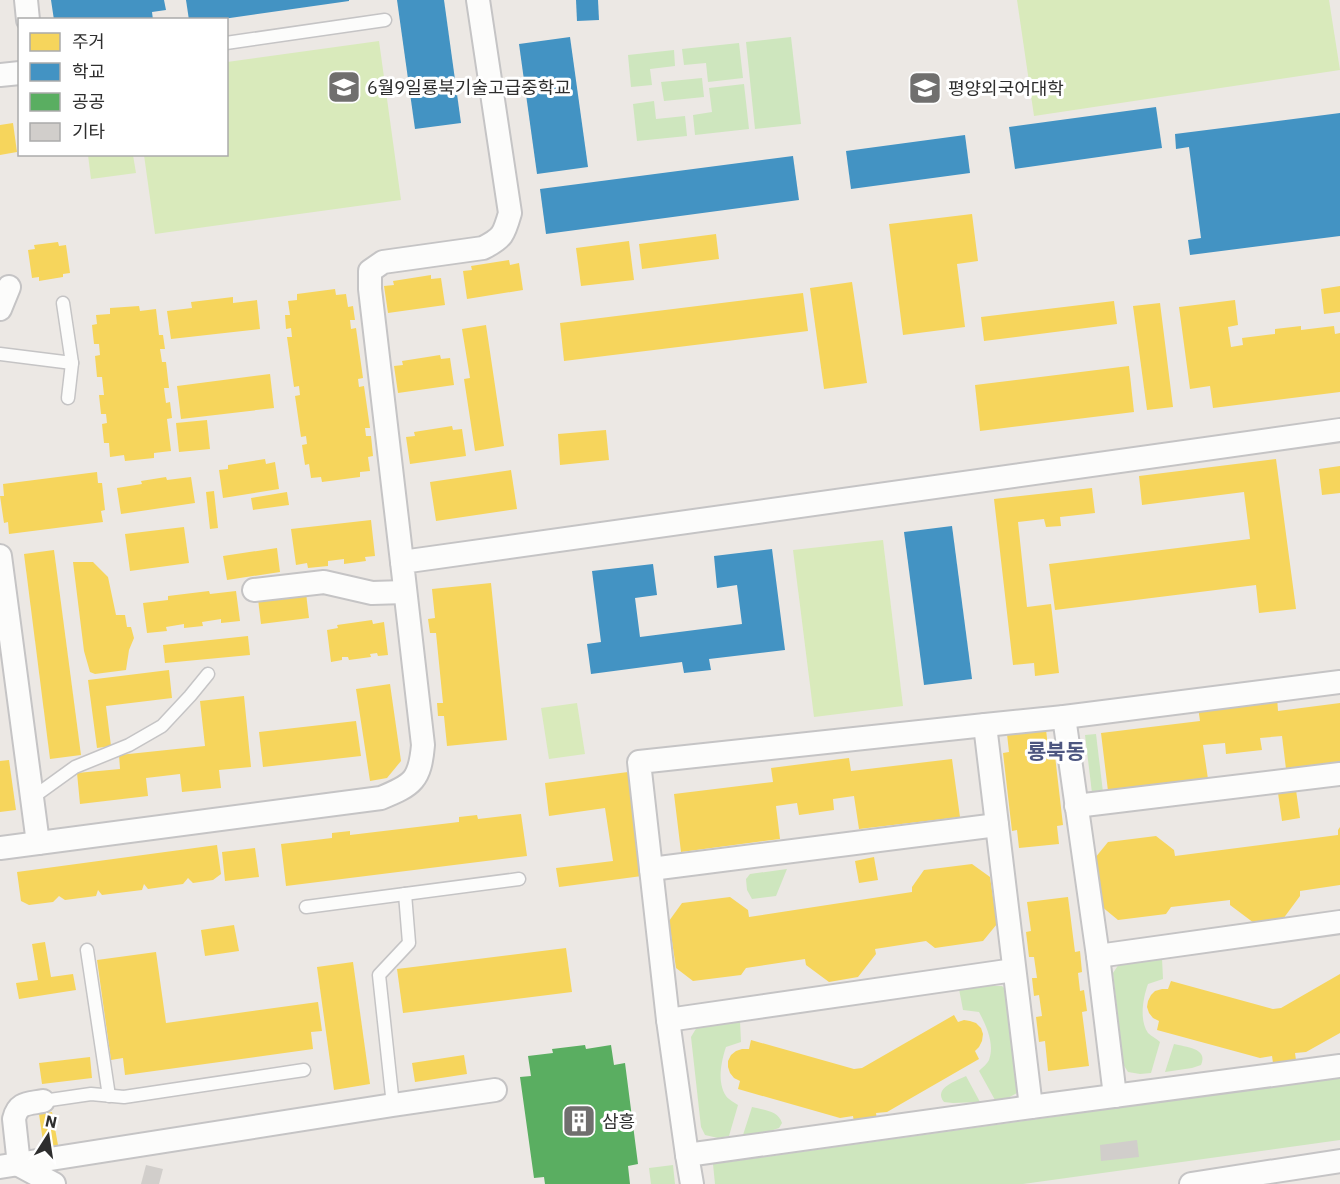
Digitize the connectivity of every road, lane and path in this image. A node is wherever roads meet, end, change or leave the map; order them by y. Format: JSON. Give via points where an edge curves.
{"nodes":[{"id":1,"x":26,"y":0,"type":"edge"},
{"id":2,"x":478,"y":0,"type":"edge"},
{"id":3,"x":27,"y":18,"type":"edge"},
{"id":4,"x":385,"y":20,"type":"dead end"},
{"id":5,"x":228,"y":43,"type":"edge"},
{"id":6,"x":18,"y":73,"type":"edge"},
{"id":7,"x":0,"y":75,"type":"edge"},
{"id":8,"x":9,"y":287,"type":"dead end"},
{"id":9,"x":63,"y":303,"type":"dead end"},
{"id":10,"x":0,"y":309,"type":"edge"},
{"id":11,"x":0,"y":354,"type":"edge"},
{"id":12,"x":72,"y":363,"type":"junction"},
{"id":13,"x":68,"y":398,"type":"dead end"},
{"id":14,"x":1340,"y":430,"type":"edge"},
{"id":15,"x":0,"y":556,"type":"edge"},
{"id":16,"x":402,"y":562,"type":"junction"},
{"id":17,"x":254,"y":590,"type":"dead end"},
{"id":18,"x":405,"y":592,"type":"junction"},
{"id":19,"x":208,"y":674,"type":"dead end"},
{"id":20,"x":1340,"y":682,"type":"edge"},
{"id":21,"x":1064,"y":717,"type":"junction"},
{"id":22,"x":986,"y":725,"type":"junction"},
{"id":23,"x":1340,"y":774,"type":"edge"},
{"id":24,"x":32,"y":798,"type":"junction"},
{"id":25,"x":1076,"y":806,"type":"junction"},
{"id":26,"x":997,"y":825,"type":"junction"},
{"id":27,"x":38,"y":843,"type":"junction"},
{"id":28,"x":0,"y":848,"type":"edge"},
{"id":29,"x":651,"y":869,"type":"junction"},
{"id":30,"x":519,"y":879,"type":"dead end"},
{"id":31,"x":405,"y":894,"type":"junction"},
{"id":32,"x":306,"y":907,"type":"dead end"},
{"id":33,"x":1340,"y":922,"type":"edge"},
{"id":34,"x":87,"y":950,"type":"dead end"},
{"id":35,"x":1098,"y":956,"type":"junction"},
{"id":36,"x":1014,"y":970,"type":"junction"},
{"id":37,"x":669,"y":1020,"type":"junction"},
{"id":38,"x":1340,"y":1066,"type":"edge"},
{"id":39,"x":304,"y":1070,"type":"dead end"},
{"id":40,"x":495,"y":1090,"type":"dead end"},
{"id":41,"x":110,"y":1096,"type":"junction"},
{"id":42,"x":1115,"y":1096,"type":"junction"},
{"id":43,"x":43,"y":1101,"type":"joint"},
{"id":44,"x":393,"y":1105,"type":"junction"},
{"id":45,"x":1031,"y":1107,"type":"junction"},
{"id":46,"x":687,"y":1155,"type":"junction"},
{"id":47,"x":1340,"y":1161,"type":"edge"},
{"id":48,"x":9,"y":1166,"type":"edge"},
{"id":49,"x":54,"y":1184,"type":"edge"},
{"id":50,"x":692,"y":1184,"type":"edge"},
{"id":51,"x":1191,"y":1184,"type":"edge"}],
"edges":[{"from":1,"to":3,"type":"street"},
{"from":2,"to":16,"type":"street","via":[[510,213],[506,228],[498,240],[483,248],[383,262],[370,271]]},
{"from":4,"to":5,"type":"lane"},
{"from":6,"to":7,"type":"street"},
{"from":8,"to":10,"type":"street"},
{"from":9,"to":12,"type":"lane"},
{"from":11,"to":12,"type":"lane"},
{"from":12,"to":13,"type":"lane"},
{"from":14,"to":16,"type":"street"},
{"from":15,"to":24,"type":"street"},
{"from":16,"to":18,"type":"street"},
{"from":17,"to":18,"type":"street","via":[[324,582],[372,593]]},
{"from":18,"to":27,"type":"street","via":[[423,745],[422,764],[414,779],[402,789],[381,798]]},
{"from":19,"to":24,"type":"lane","via":[[162,726],[129,745],[75,766]]},
{"from":20,"to":21,"type":"street"},
{"from":21,"to":22,"type":"street"},
{"from":21,"to":25,"type":"street"},
{"from":22,"to":26,"type":"street"},
{"from":22,"to":29,"type":"street","via":[[639,762]]},
{"from":23,"to":25,"type":"street"},
{"from":24,"to":27,"type":"street"},
{"from":25,"to":35,"type":"street"},
{"from":26,"to":29,"type":"street"},
{"from":26,"to":36,"type":"street"},
{"from":27,"to":28,"type":"street"},
{"from":29,"to":37,"type":"street"},
{"from":30,"to":31,"type":"lane"},
{"from":31,"to":32,"type":"lane"},
{"from":31,"to":44,"type":"lane","via":[[409,943],[379,975]]},
{"from":33,"to":35,"type":"street"},
{"from":34,"to":41,"type":"lane"},
{"from":35,"to":42,"type":"street"},
{"from":36,"to":37,"type":"street"},
{"from":36,"to":45,"type":"street"},
{"from":37,"to":46,"type":"street"},
{"from":38,"to":42,"type":"street"},
{"from":39,"to":41,"type":"lane"},
{"from":40,"to":44,"type":"street"},
{"from":41,"to":43,"type":"lane","via":[[91,1094]]},
{"from":42,"to":45,"type":"street"},
{"from":43,"to":48,"type":"street","via":[[22,1105],[16,1111]]},
{"from":44,"to":48,"type":"street"},
{"from":45,"to":46,"type":"street"},
{"from":46,"to":50,"type":"street"},
{"from":47,"to":51,"type":"street"},
{"from":48,"to":49,"type":"street"}]}
